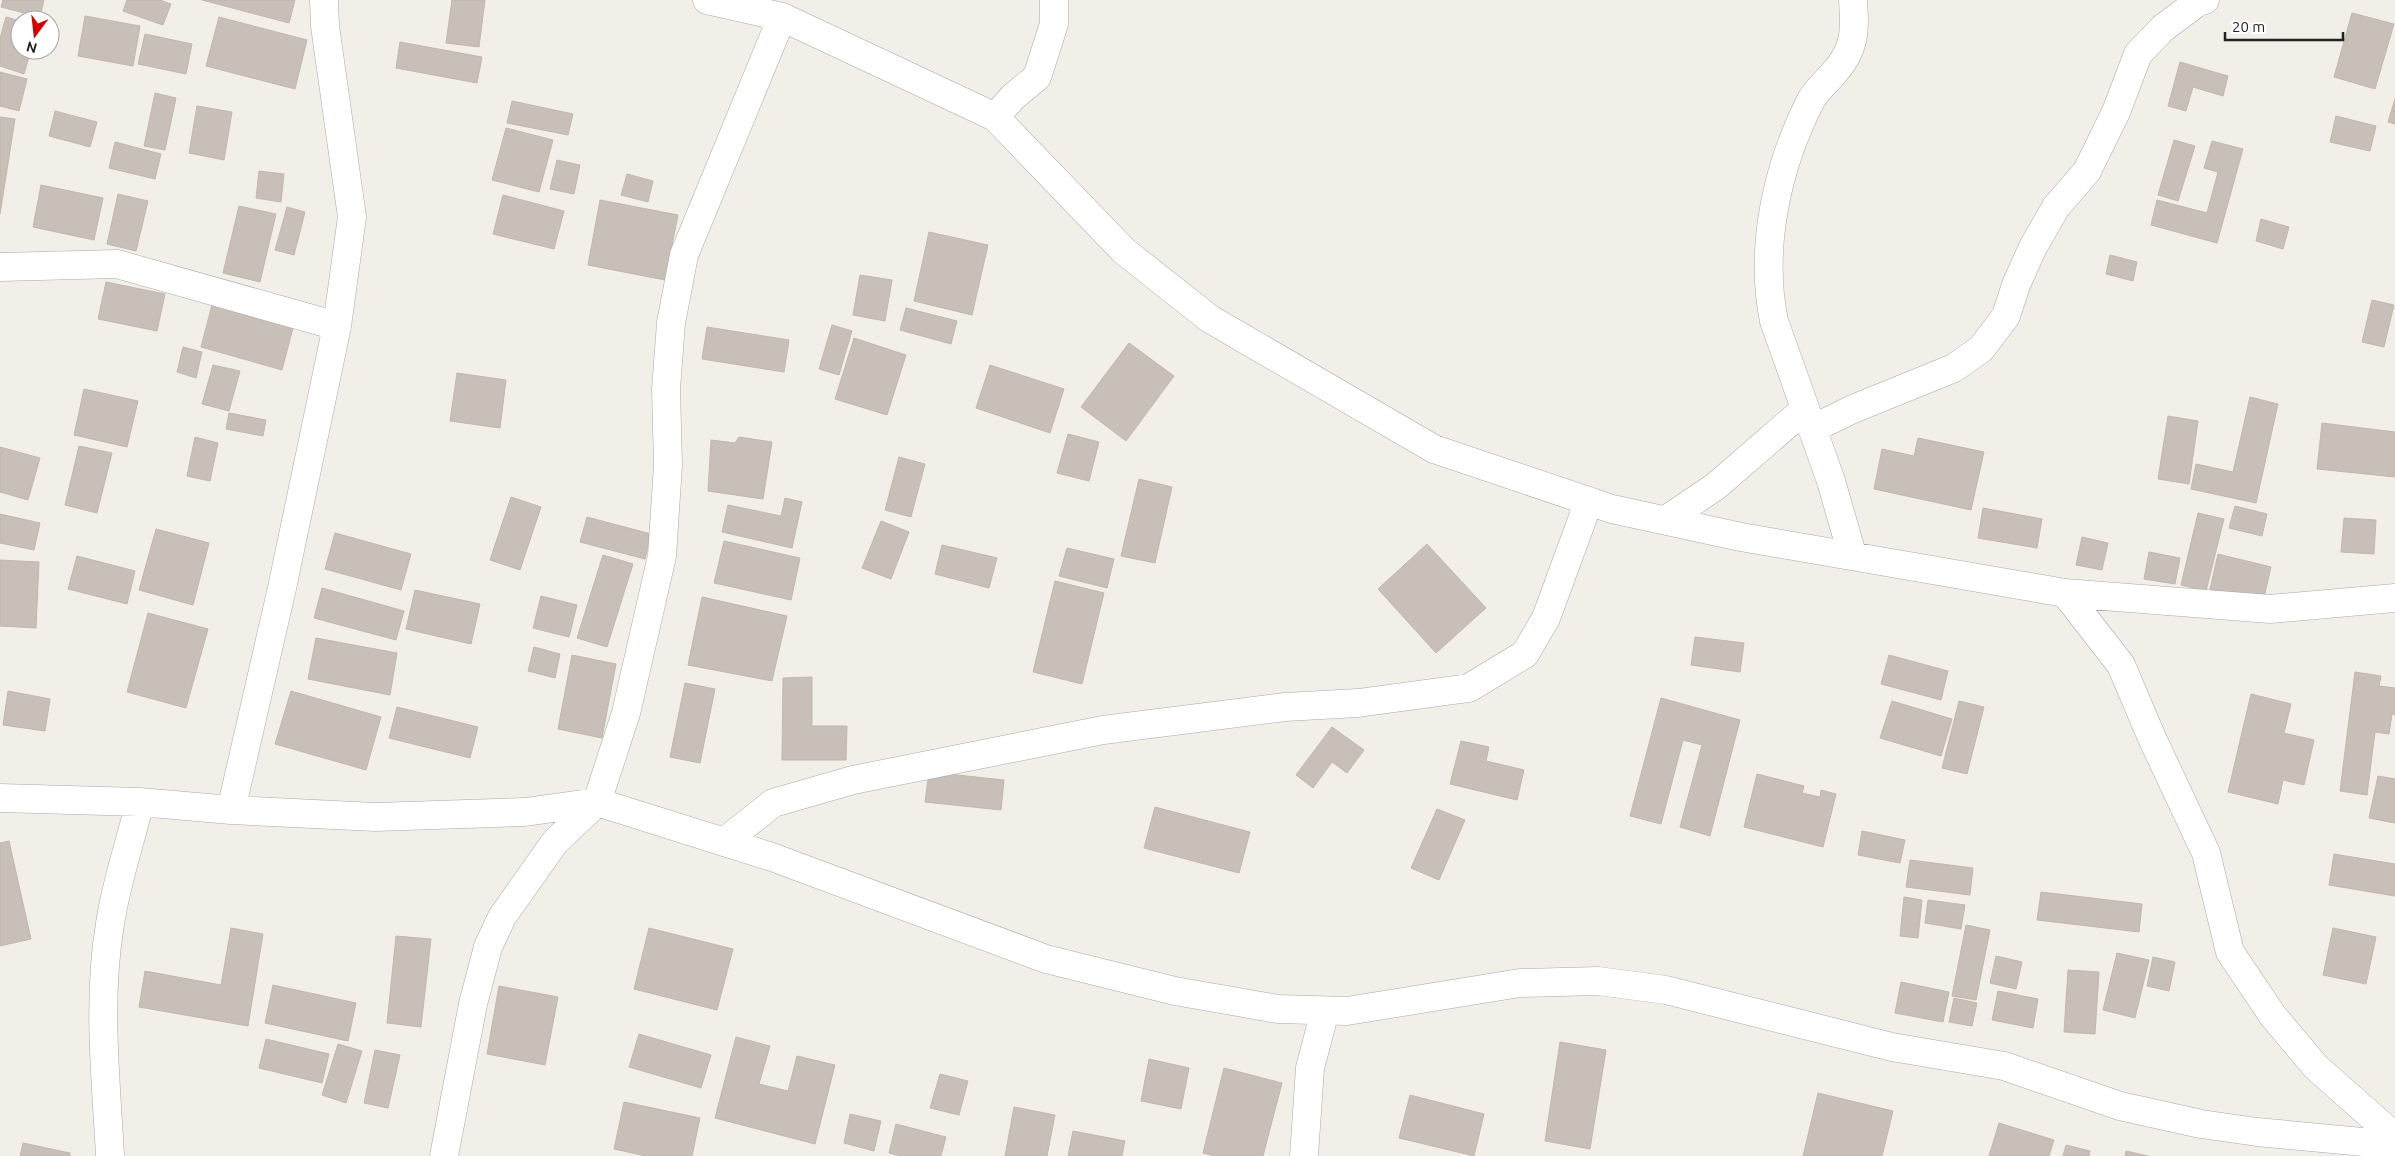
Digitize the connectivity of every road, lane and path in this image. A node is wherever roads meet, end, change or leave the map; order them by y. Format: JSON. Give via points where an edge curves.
{"nodes":[{"id":1,"x":324,"y":0,"type":"edge"},
{"id":2,"x":707,"y":0,"type":"edge"},
{"id":3,"x":1054,"y":0,"type":"edge"},
{"id":4,"x":1853,"y":0,"type":"edge"},
{"id":5,"x":2205,"y":0,"type":"edge"},
{"id":6,"x":782,"y":17,"type":"junction"},
{"id":7,"x":995,"y":117,"type":"junction"},
{"id":8,"x":0,"y":267,"type":"edge"},
{"id":9,"x":337,"y":326,"type":"junction"},
{"id":10,"x":1809,"y":419,"type":"junction"},
{"id":11,"x":1589,"y":500,"type":"junction"},
{"id":12,"x":1666,"y":520,"type":"junction"},
{"id":13,"x":1852,"y":554,"type":"junction"},
{"id":14,"x":2065,"y":593,"type":"junction"},
{"id":15,"x":2395,"y":598,"type":"edge"},
{"id":16,"x":0,"y":798,"type":"edge"},
{"id":17,"x":140,"y":802,"type":"junction"},
{"id":18,"x":597,"y":802,"type":"junction"},
{"id":19,"x":231,"y":810,"type":"junction"},
{"id":20,"x":724,"y":842,"type":"junction"},
{"id":21,"x":1325,"y":1011,"type":"junction"},
{"id":22,"x":2395,"y":1137,"type":"edge"},
{"id":23,"x":2395,"y":1145,"type":"edge"},
{"id":24,"x":110,"y":1156,"type":"edge"},
{"id":25,"x":444,"y":1156,"type":"edge"},
{"id":26,"x":1304,"y":1156,"type":"edge"}],
"edges":[{"from":1,"to":9,"type":"street","via":[[352,217]]},
{"from":2,"to":6,"type":"street"},
{"from":3,"to":7,"type":"street","via":[[1054,24],[1037,77]]},
{"from":4,"to":10,"type":"street","via":[[1856,28],[1846,56],[1813,98],[1793,138],[1783,168],[1770,250],[1768,280],[1774,321]]},
{"from":5,"to":10,"type":"street","via":[[2162,28],[2138,54],[2116,112],[2087,171],[2056,207],[2033,247],[2006,316],[1981,349],[1954,368],[1853,409]]},
{"from":6,"to":7,"type":"street"},
{"from":6,"to":18,"type":"street","via":[[684,255],[671,323],[662,556],[626,713]]},
{"from":7,"to":11,"type":"street","via":[[1124,251],[1210,319],[1434,449]]},
{"from":8,"to":9,"type":"street","via":[[117,264]]},
{"from":9,"to":19,"type":"street"},
{"from":10,"to":12,"type":"street"},
{"from":10,"to":13,"type":"street"},
{"from":11,"to":12,"type":"street","via":[[1612,509]]},
{"from":11,"to":20,"type":"street","via":[[1546,618],[1525,654],[1469,688],[1103,730],[853,780],[773,803]]},
{"from":12,"to":13,"type":"street","via":[[1741,537]]},
{"from":13,"to":14,"type":"street"},
{"from":14,"to":15,"type":"street","via":[[2270,609]]},
{"from":14,"to":22,"type":"street","via":[[2121,665],[2206,853],[2230,952],[2273,1016],[2316,1067]]},
{"from":16,"to":17,"type":"street"},
{"from":17,"to":19,"type":"street"},
{"from":17,"to":24,"type":"street","via":[[110,924],[104,981]]},
{"from":18,"to":19,"type":"street","via":[[525,812],[376,817]]},
{"from":18,"to":20,"type":"street"},
{"from":18,"to":25,"type":"street","via":[[555,842],[502,917],[488,947],[473,1004]]},
{"from":20,"to":21,"type":"street","via":[[1046,960],[1175,991],[1278,1009]]},
{"from":21,"to":23,"type":"street","via":[[1347,1011],[1520,983],[1598,981],[1666,990],[1892,1047],[2004,1066],[2120,1106],[2201,1124]]},
{"from":21,"to":26,"type":"street","via":[[1310,1068]]}]}
